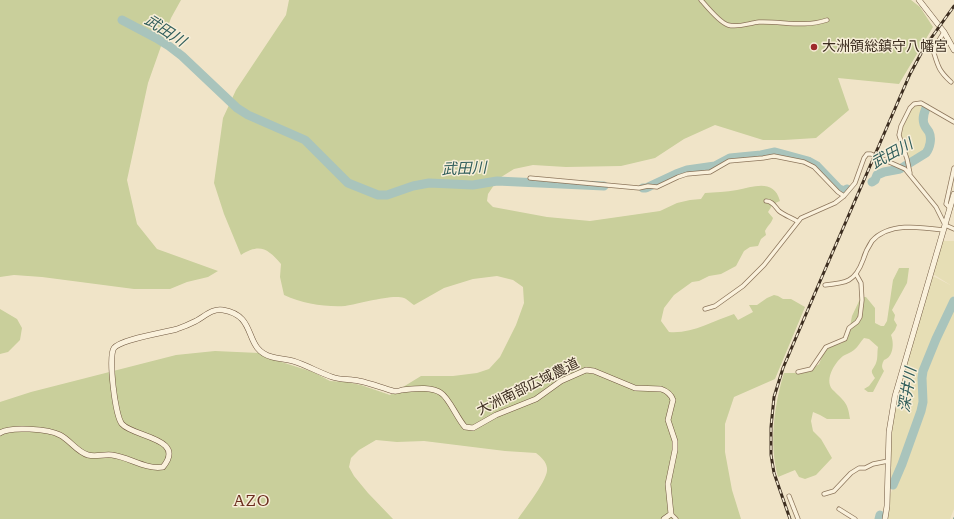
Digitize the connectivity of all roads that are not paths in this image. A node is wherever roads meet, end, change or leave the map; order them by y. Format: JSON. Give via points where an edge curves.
{"nodes":[{"id":1,"x":701,"y":0,"type":"edge"},
{"id":2,"x":920,"y":0,"type":"edge"},
{"id":3,"x":827,"y":20,"type":"dead end"},
{"id":4,"x":944,"y":32,"type":"junction"},
{"id":5,"x":954,"y":50,"type":"edge"},
{"id":6,"x":951,"y":82,"type":"dead end"},
{"id":7,"x":954,"y":122,"type":"edge"},
{"id":8,"x":954,"y":168,"type":"edge"},
{"id":9,"x":910,"y":174,"type":"junction"},
{"id":10,"x":530,"y":178,"type":"dead end"},
{"id":11,"x":954,"y":194,"type":"edge"},
{"id":12,"x":844,"y":196,"type":"junction"},
{"id":13,"x":766,"y":201,"type":"dead end"},
{"id":14,"x":950,"y":208,"type":"junction"},
{"id":15,"x":797,"y":221,"type":"junction"},
{"id":16,"x":944,"y":227,"type":"junction"},
{"id":17,"x":954,"y":229,"type":"edge"},
{"id":18,"x":856,"y":274,"type":"junction"},
{"id":19,"x":825,"y":285,"type":"dead end"},
{"id":20,"x":705,"y":309,"type":"dead end"},
{"id":21,"x":798,"y":372,"type":"dead end"},
{"id":22,"x":0,"y":433,"type":"edge"},
{"id":23,"x":888,"y":461,"type":"junction"},
{"id":24,"x":824,"y":494,"type":"dead end"},
{"id":25,"x":789,"y":496,"type":"dead end"},
{"id":26,"x":839,"y":509,"type":"dead end"},
{"id":27,"x":671,"y":514,"type":"junction"},
{"id":28,"x":664,"y":519,"type":"edge"},
{"id":29,"x":676,"y":519,"type":"edge"},
{"id":30,"x":798,"y":519,"type":"edge"},
{"id":31,"x":855,"y":519,"type":"edge"},
{"id":32,"x":885,"y":519,"type":"edge"}],
"edges":[{"from":1,"to":3,"type":"street","via":[[726,25],[736,26],[754,22],[805,25]]},
{"from":2,"to":4,"type":"street"},
{"from":4,"to":5,"type":"street"},
{"from":4,"to":6,"type":"street","via":[[934,50],[941,74]]},
{"from":7,"to":9,"type":"street","via":[[922,103],[914,104],[910,108],[899,135]]},
{"from":8,"to":14,"type":"street","via":[[946,204]]},
{"from":9,"to":12,"type":"street","via":[[900,166],[867,154],[855,183]]},
{"from":9,"to":16,"type":"street","via":[[936,207]]},
{"from":10,"to":12,"type":"street","via":[[638,188],[657,187],[687,174],[710,172],[729,161],[774,156],[804,162],[814,167]]},
{"from":11,"to":14,"type":"street"},
{"from":12,"to":15,"type":"street"},
{"from":13,"to":15,"type":"street","via":[[770,201],[780,211]]},
{"from":14,"to":16,"type":"street"},
{"from":15,"to":20,"type":"street","via":[[764,265],[743,286],[715,306]]},
{"from":16,"to":17,"type":"street"},
{"from":16,"to":18,"type":"street","via":[[890,230],[873,240]]},
{"from":16,"to":23,"type":"street","via":[[895,396],[889,432]]},
{"from":18,"to":19,"type":"street","via":[[843,283]]},
{"from":18,"to":21,"type":"street","via":[[861,283],[860,317],[849,328],[845,339],[826,347],[811,369]]},
{"from":22,"to":27,"type":"street","name":"大洲南部広域農道","via":[[13,429],[51,432],[60,435],[88,455],[112,455],[150,467],[163,467],[169,456],[168,449],[152,438],[122,425],[118,418],[111,353],[117,345],[125,341],[177,329],[218,309],[239,316],[246,323],[260,352],[290,360],[333,378],[357,380],[395,392],[431,389],[441,393],[465,427],[473,428],[496,415],[536,400],[561,382],[586,370],[635,388],[664,390],[672,397],[673,404],[668,420],[675,441],[668,484]]},
{"from":23,"to":24,"type":"street","via":[[859,468],[834,491]]},
{"from":23,"to":32,"type":"street","via":[[888,506]]},
{"from":25,"to":30,"type":"street"},
{"from":26,"to":31,"type":"street"},
{"from":27,"to":28,"type":"street"},
{"from":27,"to":29,"type":"street"}]}
